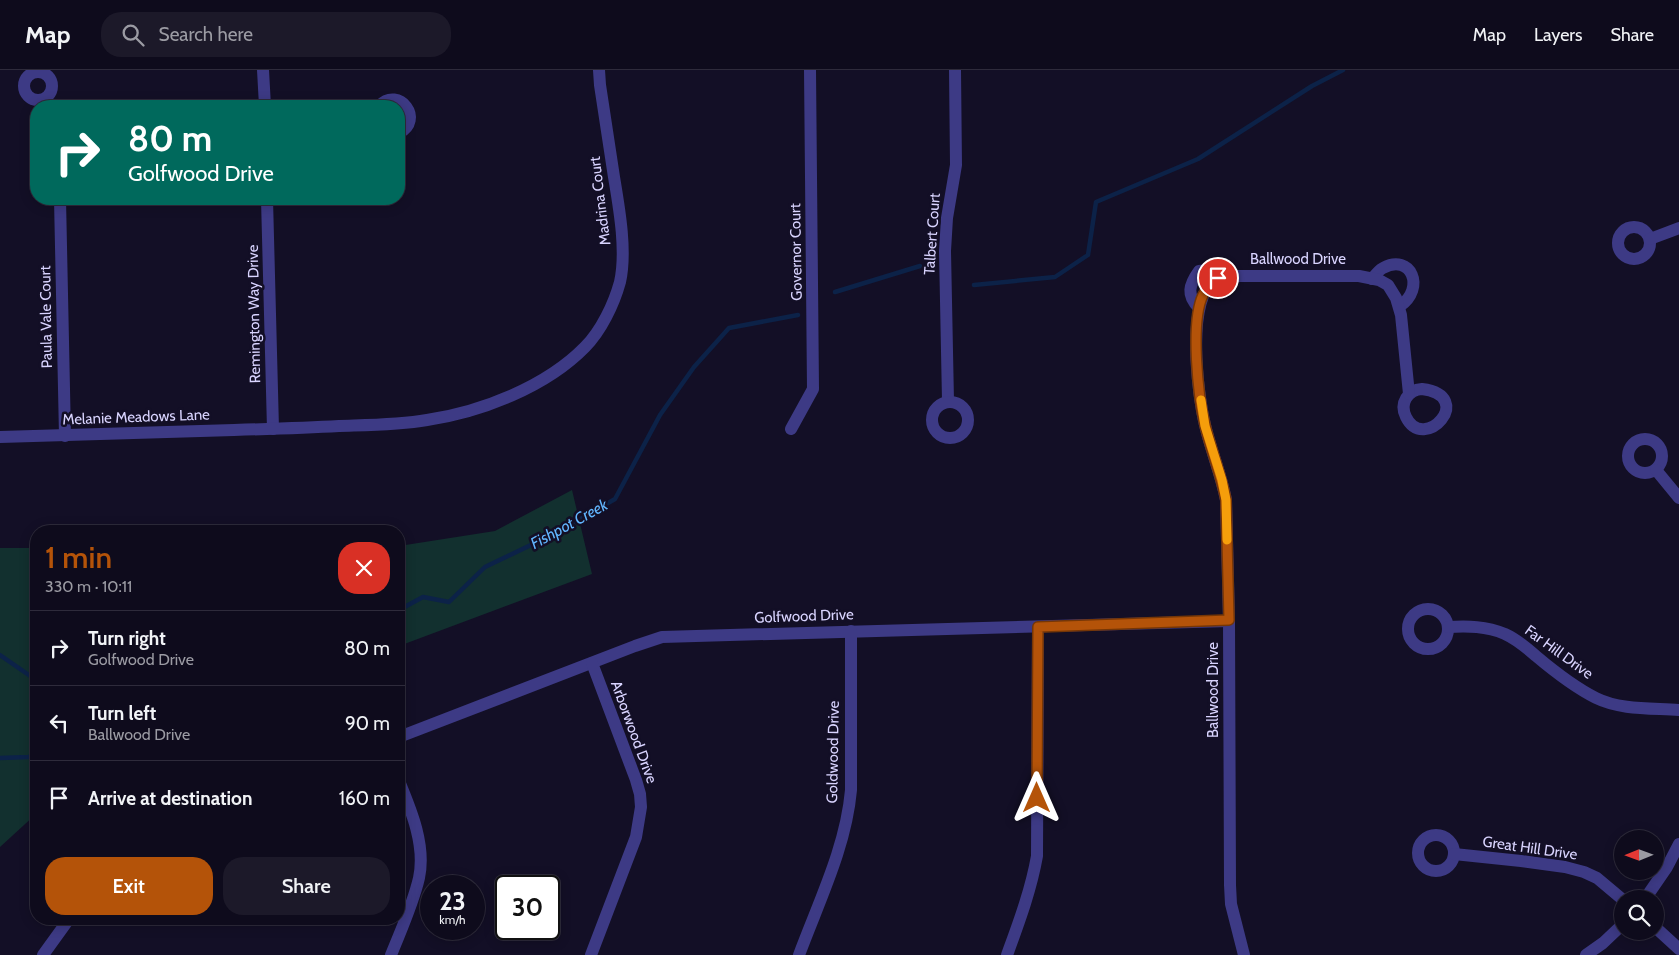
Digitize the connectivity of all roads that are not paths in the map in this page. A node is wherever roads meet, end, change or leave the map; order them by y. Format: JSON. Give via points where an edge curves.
{"nodes":[{"id":1,"x":263,"y":70,"type":"edge"},
{"id":2,"x":599,"y":70,"type":"edge"},
{"id":3,"x":810,"y":70,"type":"edge"},
{"id":4,"x":954,"y":70,"type":"edge"},
{"id":5,"x":265,"y":100,"type":"edge"},
{"id":6,"x":405,"y":105,"type":"edge"},
{"id":7,"x":405,"y":129,"type":"edge"},
{"id":8,"x":60,"y":205,"type":"edge"},
{"id":9,"x":267,"y":205,"type":"edge"},
{"id":10,"x":1679,"y":228,"type":"edge"},
{"id":11,"x":1650,"y":239,"type":"dead end"},
{"id":12,"x":1372,"y":279,"type":"junction"},
{"id":13,"x":1400,"y":306,"type":"junction"},
{"id":14,"x":1408,"y":394,"type":"dead end"},
{"id":15,"x":948,"y":401,"type":"dead end"},
{"id":16,"x":273,"y":429,"type":"junction"},
{"id":17,"x":791,"y":429,"type":"dead end"},
{"id":18,"x":65,"y":436,"type":"junction"},
{"id":19,"x":0,"y":437,"type":"edge"},
{"id":20,"x":1656,"y":470,"type":"dead end"},
{"id":21,"x":1679,"y":498,"type":"edge"},
{"id":22,"x":1229,"y":620,"type":"junction"},
{"id":23,"x":1038,"y":627,"type":"junction"},
{"id":24,"x":1448,"y":627,"type":"dead end"},
{"id":25,"x":850,"y":631,"type":"junction"},
{"id":26,"x":592,"y":663,"type":"junction"},
{"id":27,"x":1679,"y":710,"type":"edge"},
{"id":28,"x":405,"y":735,"type":"edge"},
{"id":29,"x":405,"y":796,"type":"edge"},
{"id":30,"x":1679,"y":844,"type":"edge"},
{"id":31,"x":1454,"y":854,"type":"dead end"},
{"id":32,"x":1651,"y":890,"type":"edge"},
{"id":33,"x":1614,"y":892,"type":"edge"},
{"id":34,"x":405,"y":919,"type":"edge"},
{"id":35,"x":65,"y":925,"type":"edge"},
{"id":36,"x":403,"y":925,"type":"edge"},
{"id":37,"x":1614,"y":933,"type":"edge"},
{"id":38,"x":1664,"y":935,"type":"edge"},
{"id":39,"x":1679,"y":949,"type":"edge"},
{"id":40,"x":43,"y":955,"type":"edge"},
{"id":41,"x":392,"y":955,"type":"edge"},
{"id":42,"x":591,"y":955,"type":"edge"},
{"id":43,"x":798,"y":955,"type":"edge"},
{"id":44,"x":1007,"y":955,"type":"edge"},
{"id":45,"x":1244,"y":955,"type":"edge"},
{"id":46,"x":1586,"y":955,"type":"edge"}],
"edges":[{"from":1,"to":5,"type":"street"},
{"from":2,"to":16,"type":"street","name":"Madrina Court","via":[[620,212],[622,259],[620,281],[612,303],[586,346],[549,376],[526,388],[445,417],[387,425]]},
{"from":3,"to":17,"type":"street","name":"Governor Court","via":[[813,389]]},
{"from":4,"to":15,"type":"street","name":"Talbert Court","via":[[956,165],[945,250]]},
{"from":6,"to":7,"type":"street","via":[[410,117]]},
{"from":8,"to":18,"type":"street","name":"Paula Vale Court"},
{"from":9,"to":16,"type":"street","name":"Remington Way Drive"},
{"from":10,"to":11,"type":"street"},
{"from":12,"to":13,"type":"street","name":"Ballwood Drive","via":[[1388,285]]},
{"from":12,"to":13,"type":"street","via":[[1382,268],[1394,264],[1412,272],[1413,293]]},
{"from":12,"to":22,"type":"street","name":"Ballwood Drive","via":[[1360,276],[1225,276],[1211,283],[1203,294],[1196,327],[1199,389],[1205,426],[1226,500]]},
{"from":13,"to":14,"type":"street","name":"Ballwood Drive"},
{"from":16,"to":18,"type":"street","name":"Melanie Meadows Lane"},
{"from":18,"to":19,"type":"street","name":"Melanie Meadows Lane"},
{"from":20,"to":21,"type":"street"},
{"from":22,"to":23,"type":"street","name":"Golfwood Drive"},
{"from":22,"to":45,"type":"street","name":"Ballwood Drive","via":[[1230,885],[1234,918]]},
{"from":23,"to":25,"type":"street","name":"Golfwood Drive"},
{"from":23,"to":44,"type":"street","via":[[1037,856],[1033,878]]},
{"from":24,"to":27,"type":"street","name":"Far Hill Drive","via":[[1477,626],[1506,634],[1572,685],[1598,699],[1636,707]]},
{"from":25,"to":26,"type":"street","name":"Golfwood Drive","via":[[662,637]]},
{"from":25,"to":43,"type":"street","name":"Goldwood Drive","via":[[849,812],[844,836]]},
{"from":26,"to":28,"type":"street","name":"Golfwood Drive"},
{"from":26,"to":42,"type":"street","name":"Arborwood Drive","via":[[636,780],[641,807],[636,837]]},
{"from":29,"to":34,"type":"street","via":[[414,818],[420,856],[419,876]]},
{"from":30,"to":32,"type":"street"},
{"from":31,"to":33,"type":"street","name":"Great Hill Drive","via":[[1565,867],[1597,878]]},
{"from":35,"to":40,"type":"street"},
{"from":36,"to":41,"type":"street"},
{"from":37,"to":46,"type":"street"},
{"from":38,"to":39,"type":"street"}]}
